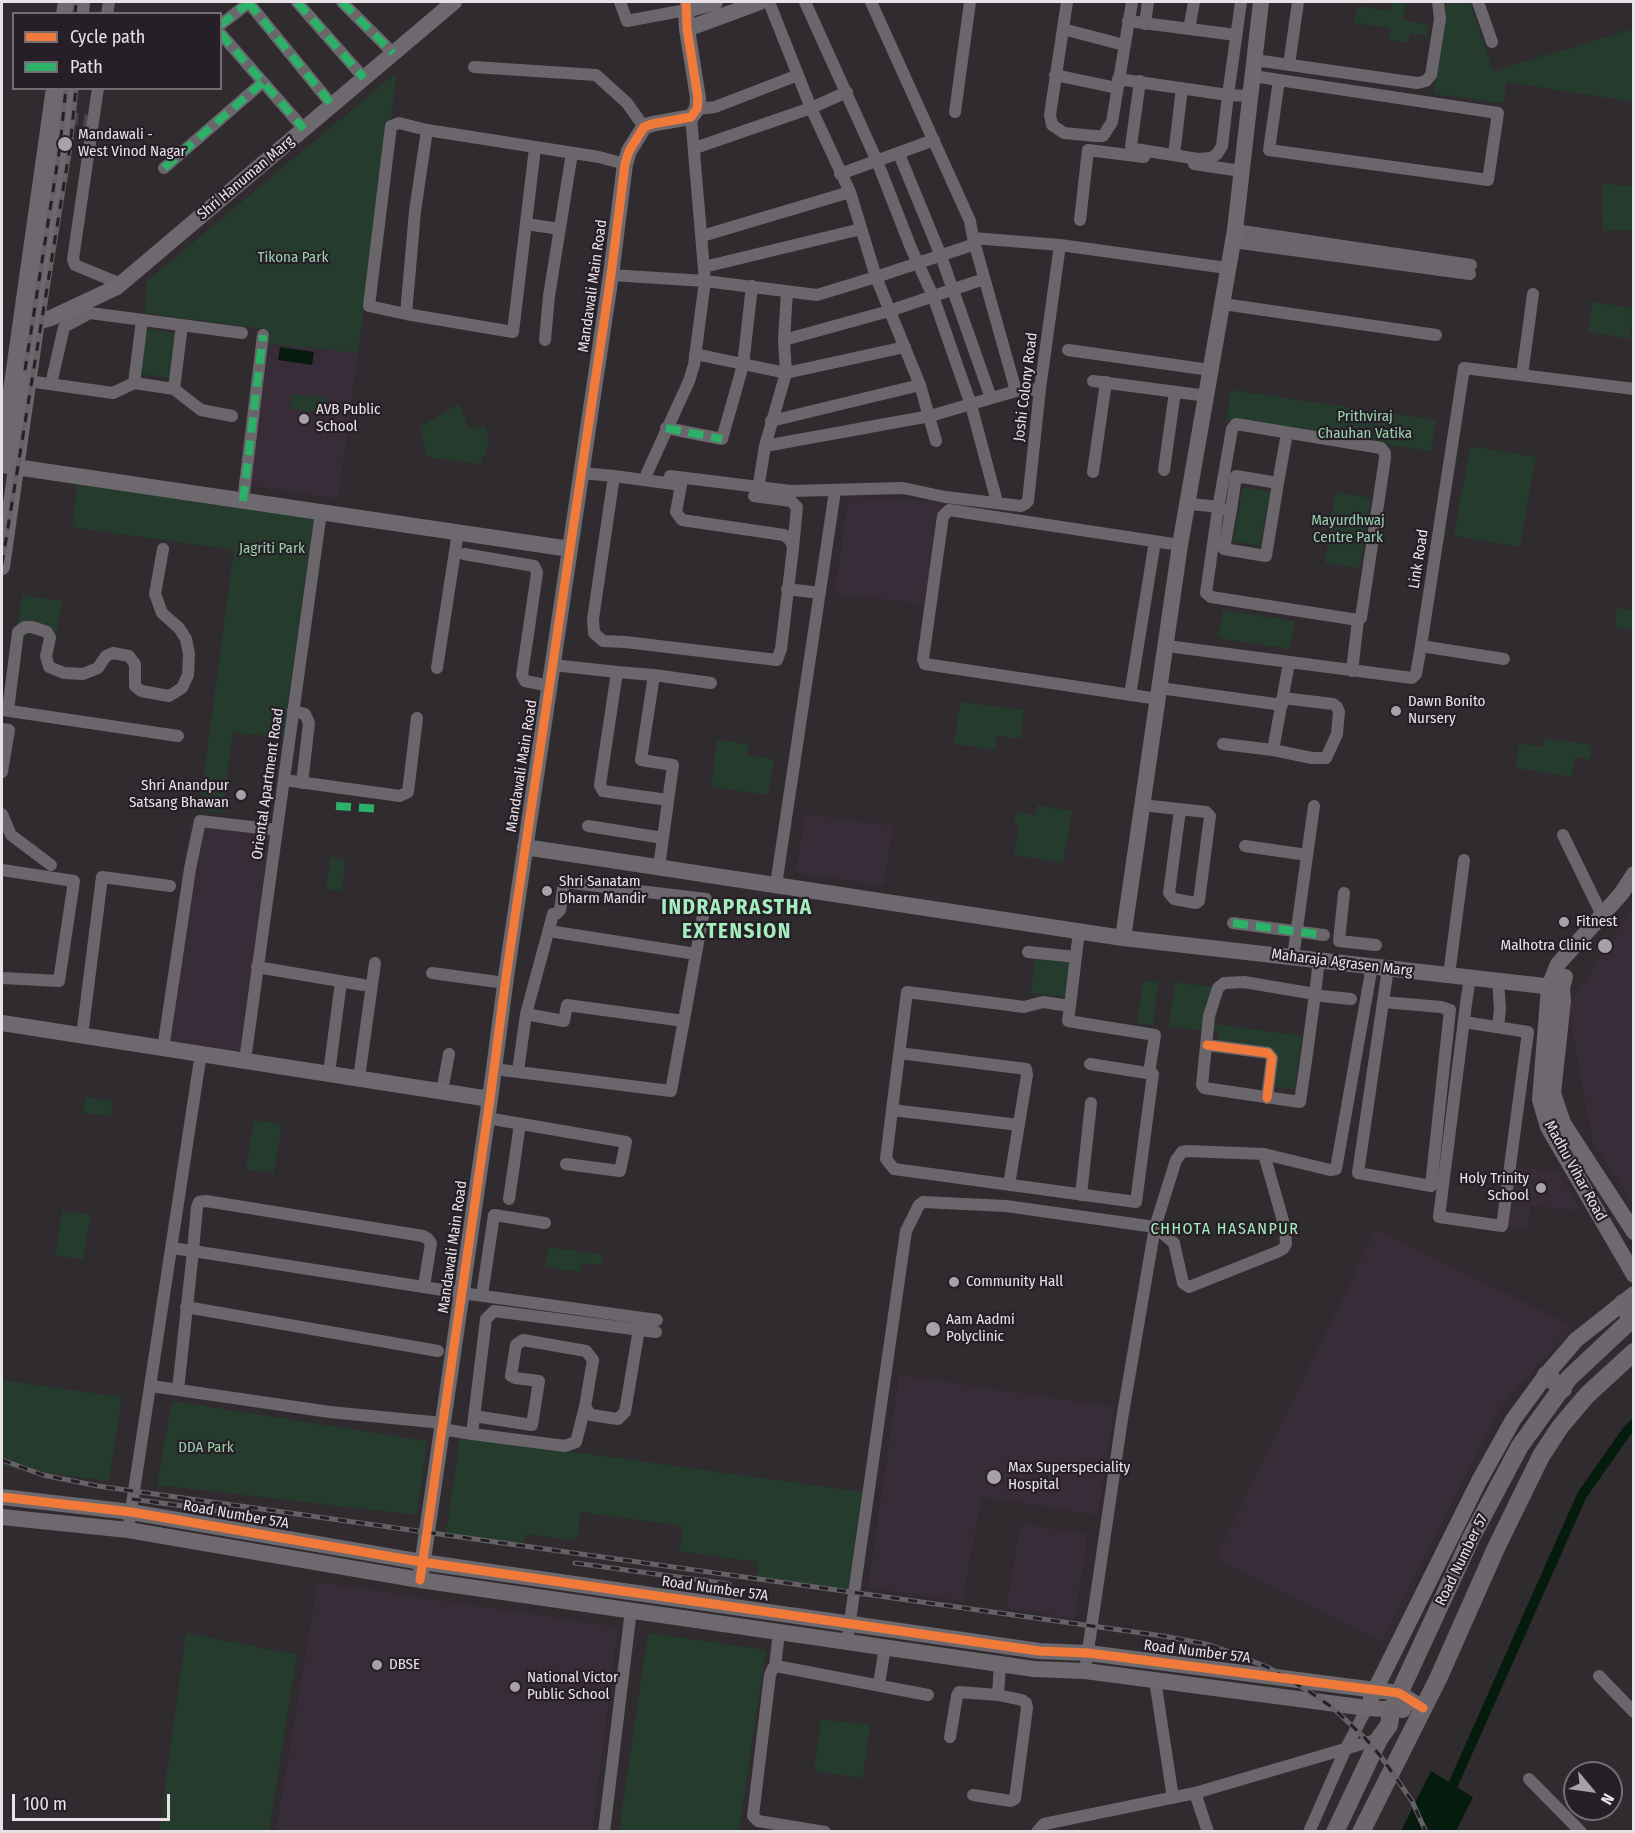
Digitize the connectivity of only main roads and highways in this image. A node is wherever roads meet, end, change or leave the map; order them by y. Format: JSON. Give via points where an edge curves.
{"nodes":[{"id":1,"x":1630,"y":1308,"type":"edge"},
{"id":2,"x":1634,"y":1352,"type":"edge"},
{"id":3,"x":1546,"y":1375,"type":"road end"},
{"id":4,"x":1563,"y":1389,"type":"junction"},
{"id":5,"x":1335,"y":1832,"type":"edge"},
{"id":6,"x":1361,"y":1832,"type":"edge"}],
"edges":[{"from":1,"to":4,"type":"main road","name":"Road Number 57"},
{"from":2,"to":6,"type":"main road","name":"Road Number 57","via":[[1587,1395],[1541,1456]]},
{"from":3,"to":4,"type":"main road"},
{"from":4,"to":5,"type":"main road","name":"Road Number 57","via":[[1520,1446],[1472,1536],[1391,1711],[1389,1725],[1379,1738]]}]}
